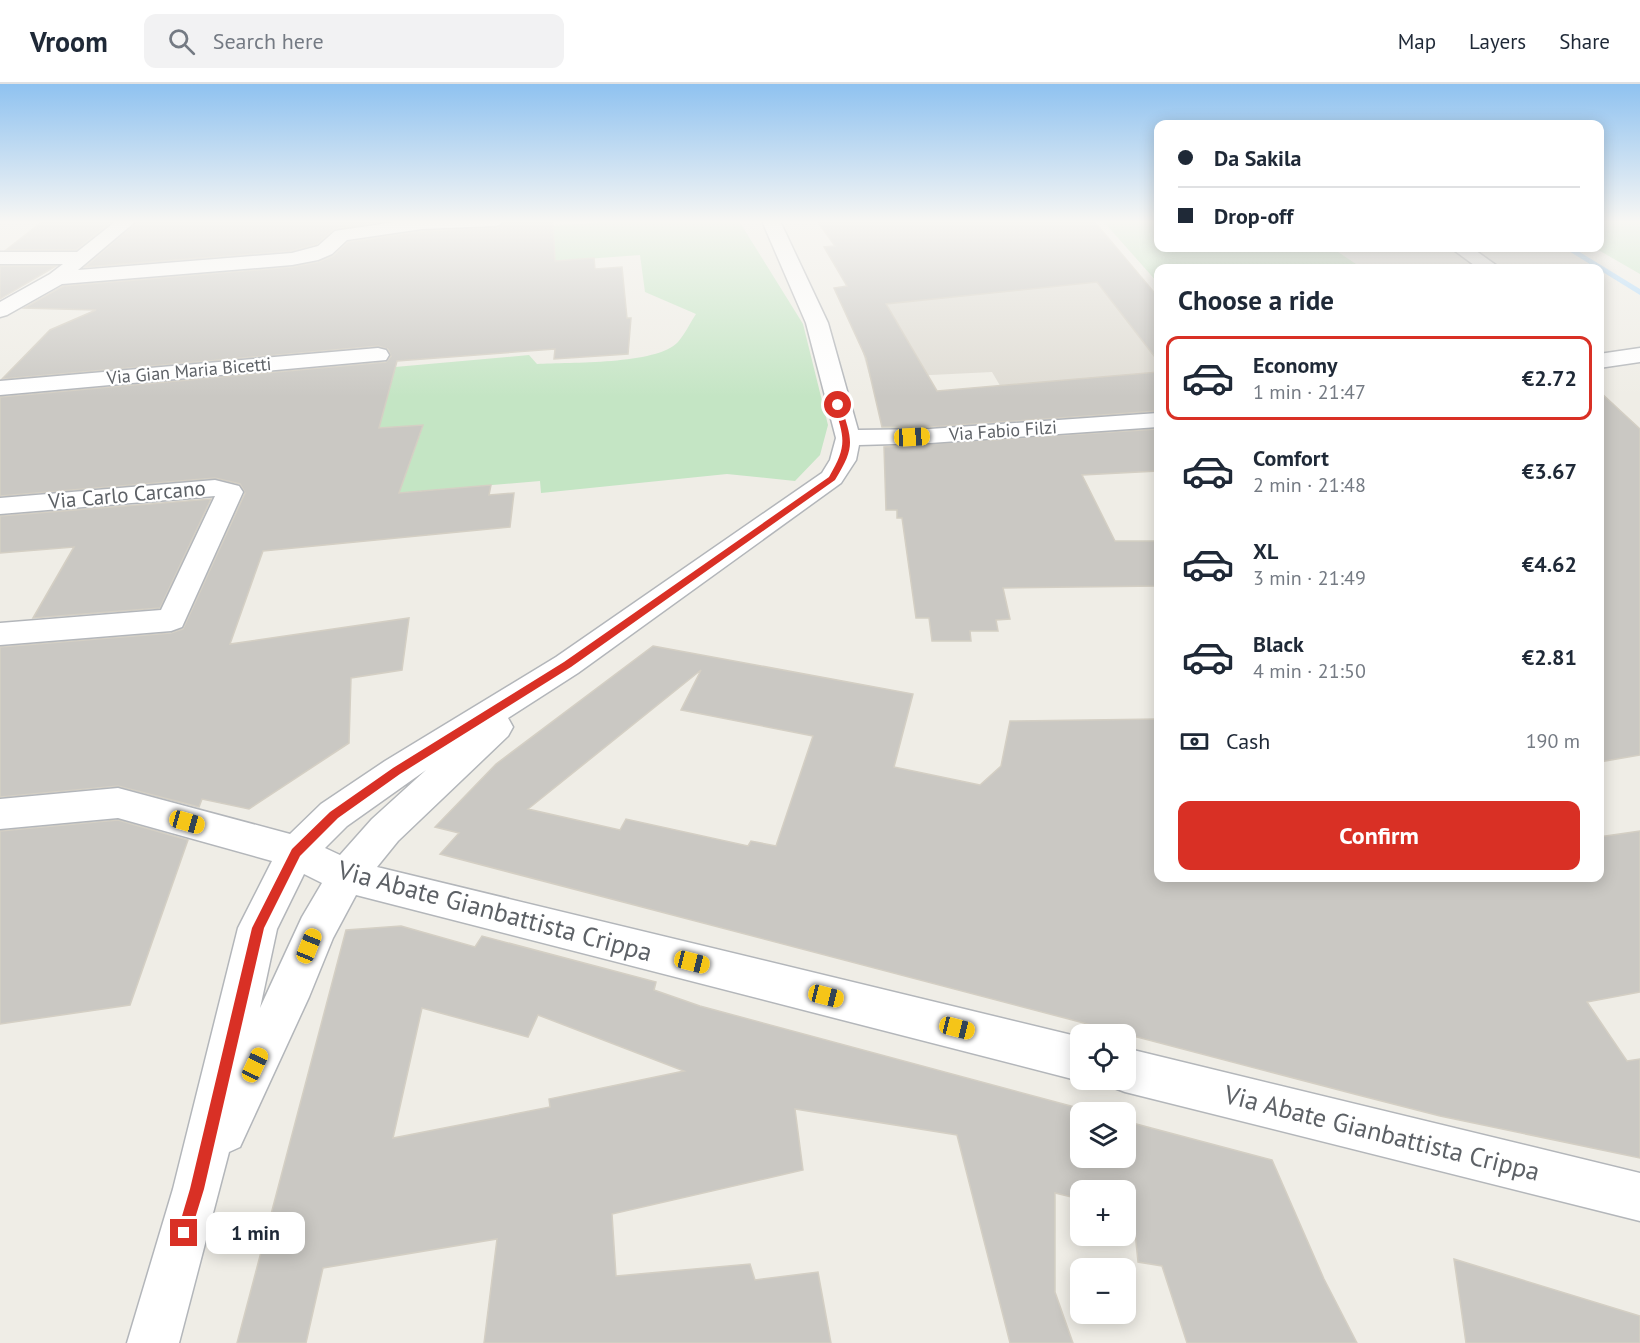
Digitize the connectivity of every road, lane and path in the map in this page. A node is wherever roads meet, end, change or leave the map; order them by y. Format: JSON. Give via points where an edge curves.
{"nodes":[{"id":1,"x":54,"y":280,"type":"edge"},
{"id":2,"x":797,"y":280,"type":"edge"},
{"id":3,"x":0,"y":311,"type":"edge"},
{"id":4,"x":378,"y":355,"type":"dead end"},
{"id":5,"x":1640,"y":355,"type":"edge"},
{"id":6,"x":1604,"y":357,"type":"edge"},
{"id":7,"x":0,"y":388,"type":"edge"},
{"id":8,"x":1154,"y":420,"type":"edge"},
{"id":9,"x":848,"y":438,"type":"junction"},
{"id":10,"x":0,"y":506,"type":"edge"},
{"id":11,"x":0,"y":634,"type":"edge"},
{"id":12,"x":567,"y":664,"type":"junction"},
{"id":13,"x":0,"y":814,"type":"edge"},
{"id":14,"x":296,"y":852,"type":"junction"},
{"id":15,"x":346,"y":876,"type":"junction"},
{"id":16,"x":1070,"y":1057,"type":"edge"},
{"id":17,"x":1136,"y":1073,"type":"edge"},
{"id":18,"x":197,"y":1189,"type":"junction"},
{"id":19,"x":1640,"y":1197,"type":"edge"},
{"id":20,"x":153,"y":1343,"type":"edge"}],
"edges":[{"from":1,"to":3,"type":"street"},
{"from":2,"to":9,"type":"street","via":[[817,323]]},
{"from":4,"to":7,"type":"street","name":"Via Gian Maria Bicetti"},
{"from":5,"to":6,"type":"street"},
{"from":8,"to":9,"type":"street","name":"Via Fabio Filzi"},
{"from":9,"to":12,"type":"street","via":[[843,460],[832,478]]},
{"from":10,"to":11,"type":"street","name":"Via Carlo Carcano","via":[[215,488],[230,492],[171,620]]},
{"from":12,"to":14,"type":"street","via":[[397,771],[334,815]]},
{"from":12,"to":15,"type":"street","via":[[438,779],[385,830]]},
{"from":13,"to":14,"type":"street","name":"Via Abate Gianbattista Crippa","via":[[118,803]]},
{"from":14,"to":15,"type":"street","name":"Via Abate Gianbattista Crippa"},
{"from":14,"to":18,"type":"street","via":[[258,928]]},
{"from":15,"to":16,"type":"street","name":"Via Abate Gianbattista Crippa"},
{"from":15,"to":18,"type":"street","via":[[316,930]]},
{"from":17,"to":19,"type":"street","name":"Via Abate Gianbattista Crippa"},
{"from":18,"to":20,"type":"street"}]}
